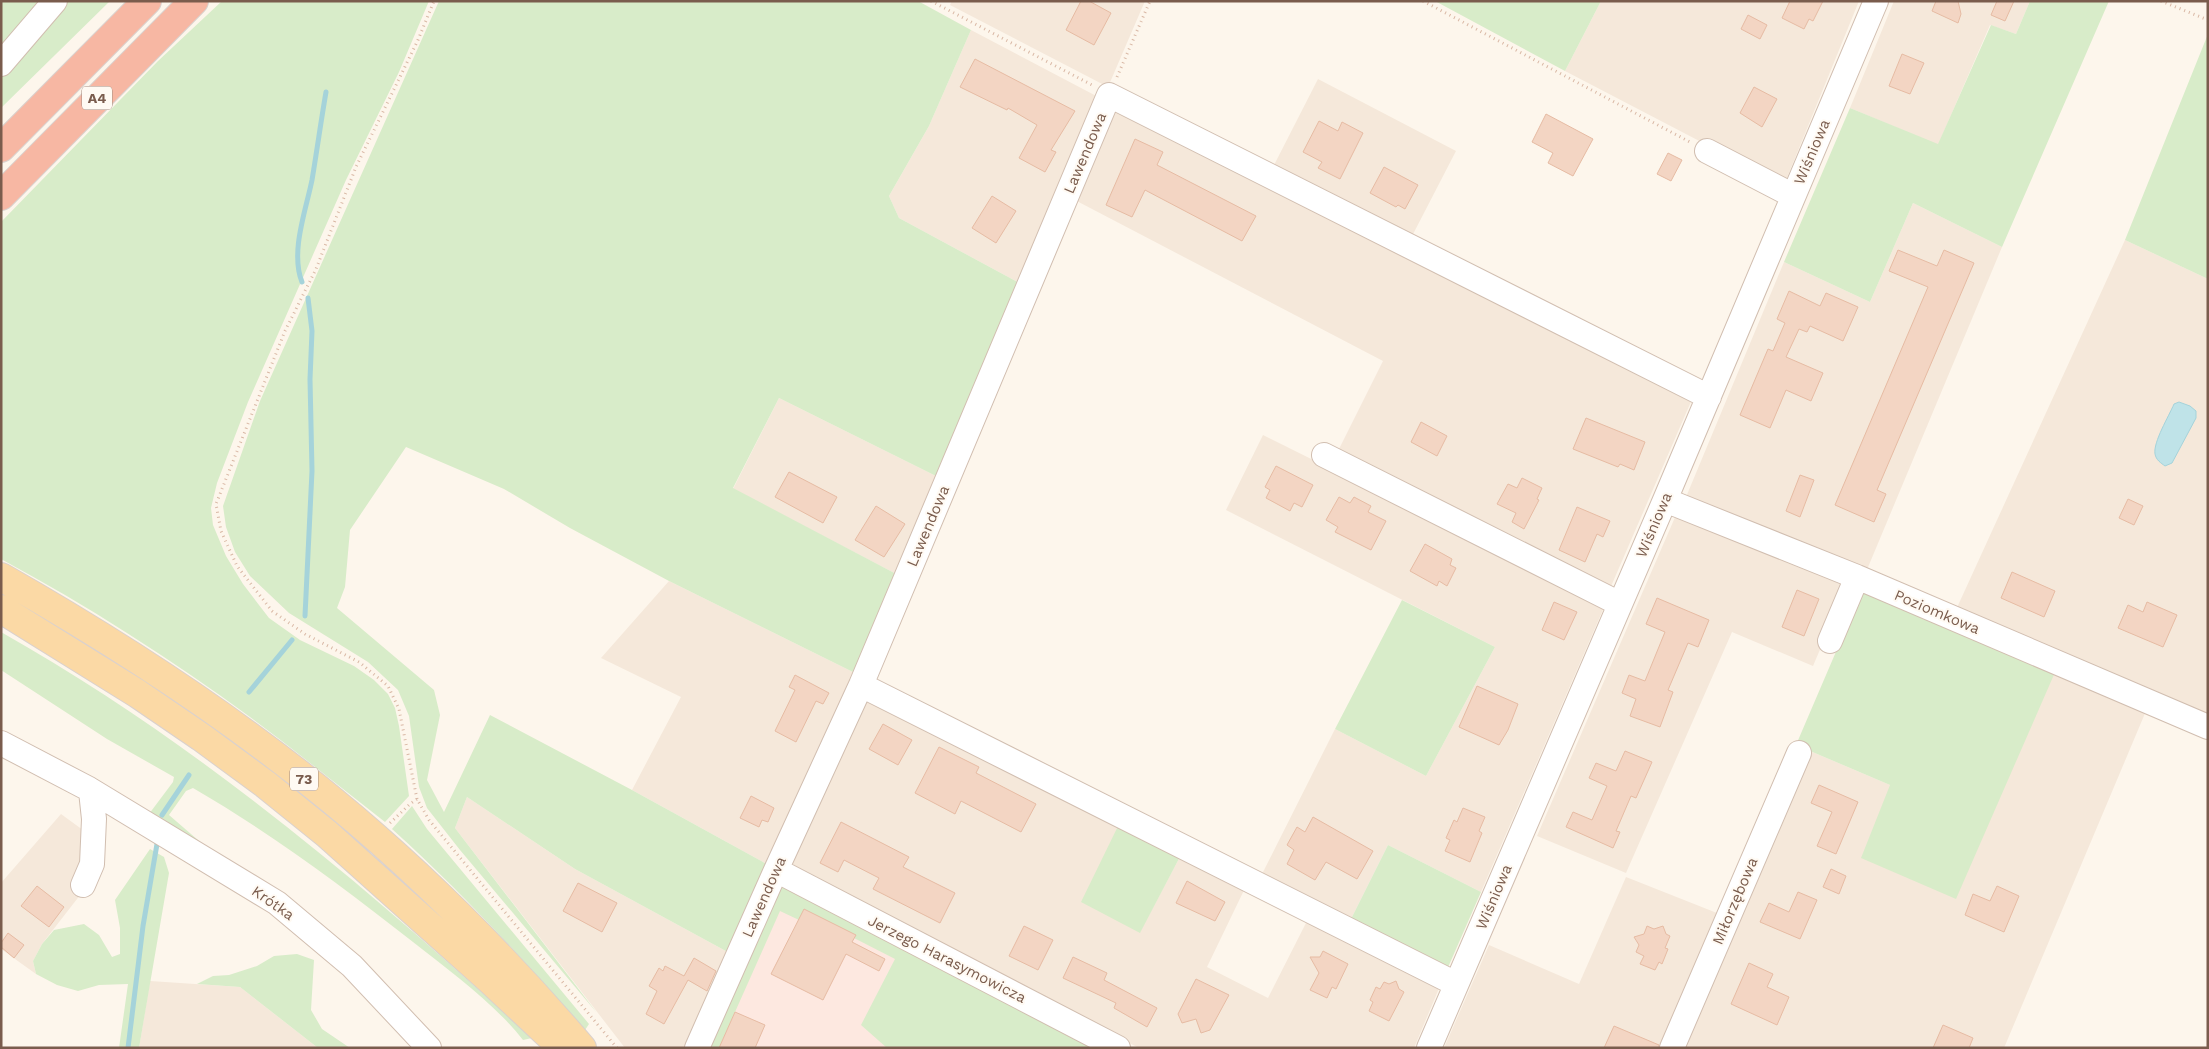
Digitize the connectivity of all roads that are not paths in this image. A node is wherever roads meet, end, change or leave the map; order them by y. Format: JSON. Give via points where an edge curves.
{"nodes":[{"id":1,"x":55,"y":1,"type":"edge"},
{"id":2,"x":147,"y":1,"type":"edge"},
{"id":3,"x":194,"y":1,"type":"edge"},
{"id":4,"x":1876,"y":1,"type":"edge"},
{"id":5,"x":1,"y":64,"type":"edge"},
{"id":6,"x":1,"y":148,"type":"edge"},
{"id":7,"x":1707,"y":150,"type":"road end"},
{"id":8,"x":1794,"y":194,"type":"junction"},
{"id":9,"x":1,"y":196,"type":"edge"},
{"id":10,"x":1709,"y":397,"type":"junction"},
{"id":11,"x":1324,"y":455,"type":"dead end"},
{"id":12,"x":1665,"y":500,"type":"junction"},
{"id":13,"x":1,"y":577,"type":"edge"},
{"id":14,"x":1857,"y":577,"type":"junction"},
{"id":15,"x":1620,"y":604,"type":"junction"},
{"id":16,"x":1,"y":609,"type":"edge"},
{"id":17,"x":1830,"y":641,"type":"dead end"},
{"id":18,"x":860,"y":685,"type":"junction"},
{"id":19,"x":2208,"y":727,"type":"edge"},
{"id":20,"x":1,"y":743,"type":"edge"},
{"id":21,"x":1798,"y":753,"type":"dead end"},
{"id":22,"x":91,"y":791,"type":"junction"},
{"id":23,"x":776,"y":870,"type":"junction"},
{"id":24,"x":83,"y":885,"type":"dead end"},
{"id":25,"x":1456,"y":984,"type":"junction"},
{"id":26,"x":428,"y":1048,"type":"edge"},
{"id":27,"x":562,"y":1048,"type":"edge"},
{"id":28,"x":582,"y":1048,"type":"edge"},
{"id":29,"x":697,"y":1048,"type":"edge"},
{"id":30,"x":1118,"y":1048,"type":"edge"},
{"id":31,"x":1429,"y":1048,"type":"edge"},
{"id":32,"x":1672,"y":1048,"type":"edge"}],
"edges":[{"from":1,"to":5,"type":"street"},
{"from":2,"to":6,"type":"highway","number":"A4"},
{"from":3,"to":9,"type":"highway","number":"A4"},
{"from":4,"to":8,"type":"street","name":"Wiśniowa"},
{"from":7,"to":8,"type":"street"},
{"from":8,"to":10,"type":"street","name":"Wiśniowa"},
{"from":10,"to":12,"type":"street","name":"Wiśniowa"},
{"from":10,"to":18,"type":"street","name":"Lawendowa","via":[[1109,95]]},
{"from":11,"to":15,"type":"street"},
{"from":12,"to":14,"type":"street","name":"Poziomkowa"},
{"from":12,"to":15,"type":"street","name":"Wiśniowa"},
{"from":13,"to":28,"type":"main road","number":"73","via":[[96,633],[205,704],[331,799],[463,919]]},
{"from":14,"to":17,"type":"street"},
{"from":14,"to":19,"type":"street","name":"Poziomkowa"},
{"from":15,"to":25,"type":"street","name":"Wiśniowa"},
{"from":16,"to":27,"type":"main road","number":"73","via":[[138,694],[265,784],[327,834]]},
{"from":18,"to":23,"type":"street","name":"Lawendowa"},
{"from":18,"to":25,"type":"street"},
{"from":20,"to":22,"type":"street","name":"Krótka"},
{"from":21,"to":32,"type":"street","name":"Miłorzębowa"},
{"from":22,"to":24,"type":"street","via":[[94,819],[92,864]]},
{"from":22,"to":26,"type":"street","name":"Krótka","via":[[278,903],[352,966]]},
{"from":23,"to":29,"type":"street","name":"Lawendowa"},
{"from":23,"to":30,"type":"street","name":"Jerzego Harasymowicza"},
{"from":25,"to":31,"type":"street","name":"Wiśniowa"}]}
